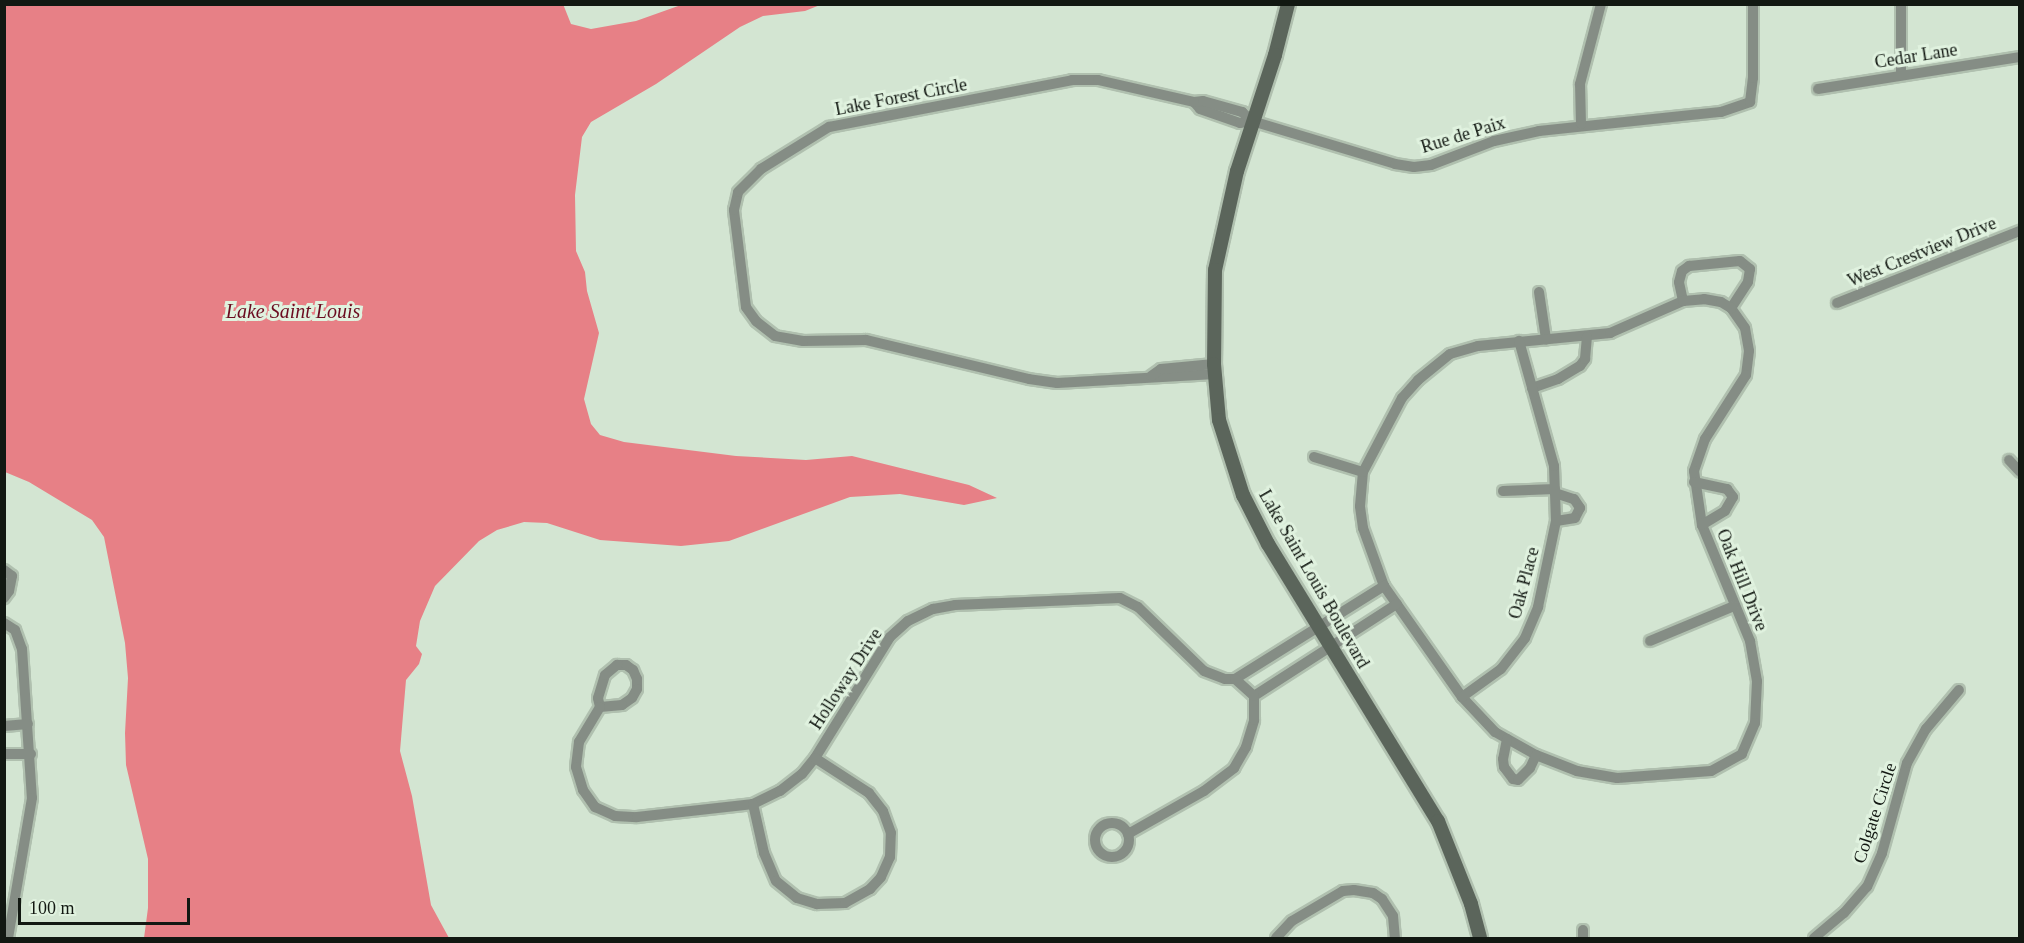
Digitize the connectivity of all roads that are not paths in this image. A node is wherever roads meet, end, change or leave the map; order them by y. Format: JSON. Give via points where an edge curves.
{"nodes":[{"id":1,"x":1288,"y":4,"type":"edge"},
{"id":2,"x":1601,"y":4,"type":"edge"},
{"id":3,"x":1753,"y":4,"type":"edge"},
{"id":4,"x":1901,"y":4,"type":"edge"},
{"id":5,"x":2019,"y":57,"type":"edge"},
{"id":6,"x":1901,"y":75,"type":"junction"},
{"id":7,"x":1818,"y":88,"type":"dead end"},
{"id":8,"x":1252,"y":121,"type":"junction"},
{"id":9,"x":1581,"y":124,"type":"junction"},
{"id":10,"x":2019,"y":231,"type":"edge"},
{"id":11,"x":1539,"y":292,"type":"dead end"},
{"id":12,"x":1683,"y":301,"type":"junction"},
{"id":13,"x":1837,"y":303,"type":"dead end"},
{"id":14,"x":1731,"y":308,"type":"junction"},
{"id":15,"x":1587,"y":337,"type":"junction"},
{"id":16,"x":1546,"y":339,"type":"junction"},
{"id":17,"x":1519,"y":341,"type":"junction"},
{"id":18,"x":1214,"y":369,"type":"junction"},
{"id":19,"x":1532,"y":388,"type":"junction"},
{"id":20,"x":1314,"y":457,"type":"dead end"},
{"id":21,"x":2009,"y":460,"type":"dead end"},
{"id":22,"x":1364,"y":472,"type":"junction"},
{"id":23,"x":2019,"y":472,"type":"edge"},
{"id":24,"x":1694,"y":482,"type":"junction"},
{"id":25,"x":1503,"y":491,"type":"dead end"},
{"id":26,"x":1555,"y":491,"type":"junction"},
{"id":27,"x":1556,"y":521,"type":"junction"},
{"id":28,"x":1702,"y":525,"type":"junction"},
{"id":29,"x":4,"y":570,"type":"edge"},
{"id":30,"x":1384,"y":586,"type":"junction"},
{"id":31,"x":4,"y":598,"type":"edge"},
{"id":32,"x":1397,"y":604,"type":"junction"},
{"id":33,"x":1734,"y":606,"type":"junction"},
{"id":34,"x":4,"y":623,"type":"edge"},
{"id":35,"x":1319,"y":628,"type":"junction"},
{"id":36,"x":1650,"y":641,"type":"dead end"},
{"id":37,"x":1331,"y":646,"type":"junction"},
{"id":38,"x":1235,"y":679,"type":"junction"},
{"id":39,"x":1959,"y":690,"type":"dead end"},
{"id":40,"x":1254,"y":696,"type":"junction"},
{"id":41,"x":1462,"y":697,"type":"junction"},
{"id":42,"x":600,"y":708,"type":"junction"},
{"id":43,"x":28,"y":724,"type":"junction"},
{"id":44,"x":4,"y":726,"type":"edge"},
{"id":45,"x":1507,"y":739,"type":"junction"},
{"id":46,"x":4,"y":754,"type":"edge"},
{"id":47,"x":31,"y":754,"type":"junction"},
{"id":48,"x":1536,"y":755,"type":"junction"},
{"id":49,"x":815,"y":758,"type":"junction"},
{"id":50,"x":753,"y":804,"type":"junction"},
{"id":51,"x":1128,"y":834,"type":"dead end"},
{"id":52,"x":8,"y":939,"type":"edge"},
{"id":53,"x":1276,"y":939,"type":"edge"},
{"id":54,"x":1395,"y":939,"type":"edge"},
{"id":55,"x":1480,"y":939,"type":"edge"},
{"id":56,"x":1814,"y":939,"type":"edge"}],
"edges":[{"from":1,"to":8,"type":"main road","name":"Lake Saint Louis Boulevard"},
{"from":2,"to":9,"type":"street","via":[[1580,84]]},
{"from":3,"to":9,"type":"street","name":"Rue de Paix","via":[[1750,102],[1721,112]]},
{"from":4,"to":6,"type":"street"},
{"from":5,"to":6,"type":"street","name":"Cedar Lane"},
{"from":6,"to":7,"type":"street","name":"Cedar Lane"},
{"from":8,"to":9,"type":"street","name":"Rue de Paix","via":[[1414,167],[1431,165],[1494,141]]},
{"from":8,"to":18,"type":"main road","name":"Lake Saint Louis Boulevard","via":[[1215,270]]},
{"from":8,"to":18,"type":"street","name":"Lake Forest Circle","via":[[1227,106],[1098,80],[1072,80],[829,128],[761,170],[738,192],[734,210],[746,307],[775,336],[803,341],[866,340],[1057,383],[1151,376],[1161,369]]},
{"from":10,"to":13,"type":"street","name":"West Crestview Drive"},
{"from":11,"to":16,"type":"street"},
{"from":12,"to":14,"type":"street","name":"Oak Hill Drive","via":[[1704,299]]},
{"from":12,"to":14,"type":"street","via":[[1679,282],[1682,271],[1689,266],[1740,261],[1750,269],[1748,282]]},
{"from":12,"to":15,"type":"street","name":"Oak Hill Drive","via":[[1610,333]]},
{"from":14,"to":24,"type":"street","name":"Oak Hill Drive","via":[[1745,328],[1749,351],[1746,375],[1705,439]]},
{"from":15,"to":16,"type":"street","name":"Oak Hill Drive"},
{"from":15,"to":19,"type":"street","via":[[1580,366]]},
{"from":16,"to":17,"type":"street","name":"Oak Hill Drive"},
{"from":17,"to":19,"type":"street","name":"Oak Place"},
{"from":17,"to":22,"type":"street","name":"Oak Hill Drive","via":[[1450,354],[1430,368],[1402,398]]},
{"from":18,"to":35,"type":"main road","name":"Lake Saint Louis Boulevard","via":[[1219,420],[1243,495]]},
{"from":19,"to":26,"type":"street","name":"Oak Place","via":[[1554,466]]},
{"from":20,"to":22,"type":"street"},
{"from":21,"to":23,"type":"street"},
{"from":22,"to":30,"type":"street","name":"Oak Hill Drive","via":[[1360,506],[1363,528]]},
{"from":24,"to":28,"type":"street","name":"Oak Hill Drive"},
{"from":24,"to":28,"type":"street","name":"Oak Hill Drive","via":[[1727,489],[1733,497],[1725,511]]},
{"from":25,"to":26,"type":"street"},
{"from":26,"to":27,"type":"street","name":"Oak Place"},
{"from":26,"to":27,"type":"street","via":[[1574,499],[1580,508],[1575,518]]},
{"from":27,"to":41,"type":"street","name":"Oak Place","via":[[1538,607],[1525,638],[1500,669]]},
{"from":28,"to":33,"type":"street","name":"Oak Hill Drive"},
{"from":29,"to":31,"type":"street","via":[[12,576]]},
{"from":30,"to":32,"type":"street","name":"Oak Hill Drive"},
{"from":30,"to":35,"type":"street"},
{"from":32,"to":37,"type":"street"},
{"from":32,"to":41,"type":"street","name":"Oak Hill Drive"},
{"from":33,"to":36,"type":"street"},
{"from":33,"to":48,"type":"street","name":"Oak Hill Drive","via":[[1750,641],[1757,681],[1755,723],[1742,754],[1710,771],[1617,778],[1577,771]]},
{"from":34,"to":43,"type":"street","via":[[15,630],[22,650]]},
{"from":35,"to":37,"type":"main road","name":"Lake Saint Louis Boulevard"},
{"from":35,"to":38,"type":"street"},
{"from":37,"to":40,"type":"street"},
{"from":37,"to":55,"type":"main road","name":"Lake Saint Louis Boulevard","via":[[1438,821],[1472,904]]},
{"from":38,"to":40,"type":"street"},
{"from":38,"to":49,"type":"street","name":"Holloway Drive","via":[[1204,671],[1138,607],[1120,598],[933,609],[908,621],[890,637]]},
{"from":39,"to":56,"type":"street","name":"Colgate Circle","via":[[1926,729],[1907,763],[1882,853],[1867,887]]},
{"from":40,"to":51,"type":"street","via":[[1254,720],[1234,768],[1204,791]]},
{"from":41,"to":45,"type":"street","name":"Oak Hill Drive"},
{"from":42,"to":42,"type":"street","via":[[600,688],[612,667],[626,665],[633,670],[637,689],[632,698],[612,708]]},
{"from":42,"to":50,"type":"street","name":"Holloway Drive","via":[[579,742],[576,767],[583,790],[596,807],[615,816],[637,817]]},
{"from":43,"to":44,"type":"street"},
{"from":43,"to":47,"type":"street"},
{"from":45,"to":48,"type":"street","name":"Oak Hill Drive"},
{"from":45,"to":48,"type":"street","via":[[1504,767],[1513,779],[1518,780],[1530,768]]},
{"from":46,"to":47,"type":"street"},
{"from":47,"to":52,"type":"street","via":[[32,798]]},
{"from":49,"to":50,"type":"street","name":"Holloway Drive","via":[[780,791]]},
{"from":49,"to":50,"type":"street","via":[[869,793],[883,811],[891,833],[890,857],[870,889],[844,903],[817,904],[796,898],[776,882],[764,854]]},
{"from":53,"to":54,"type":"street","via":[[1292,921],[1343,891],[1354,890],[1382,898],[1393,916]]}]}
